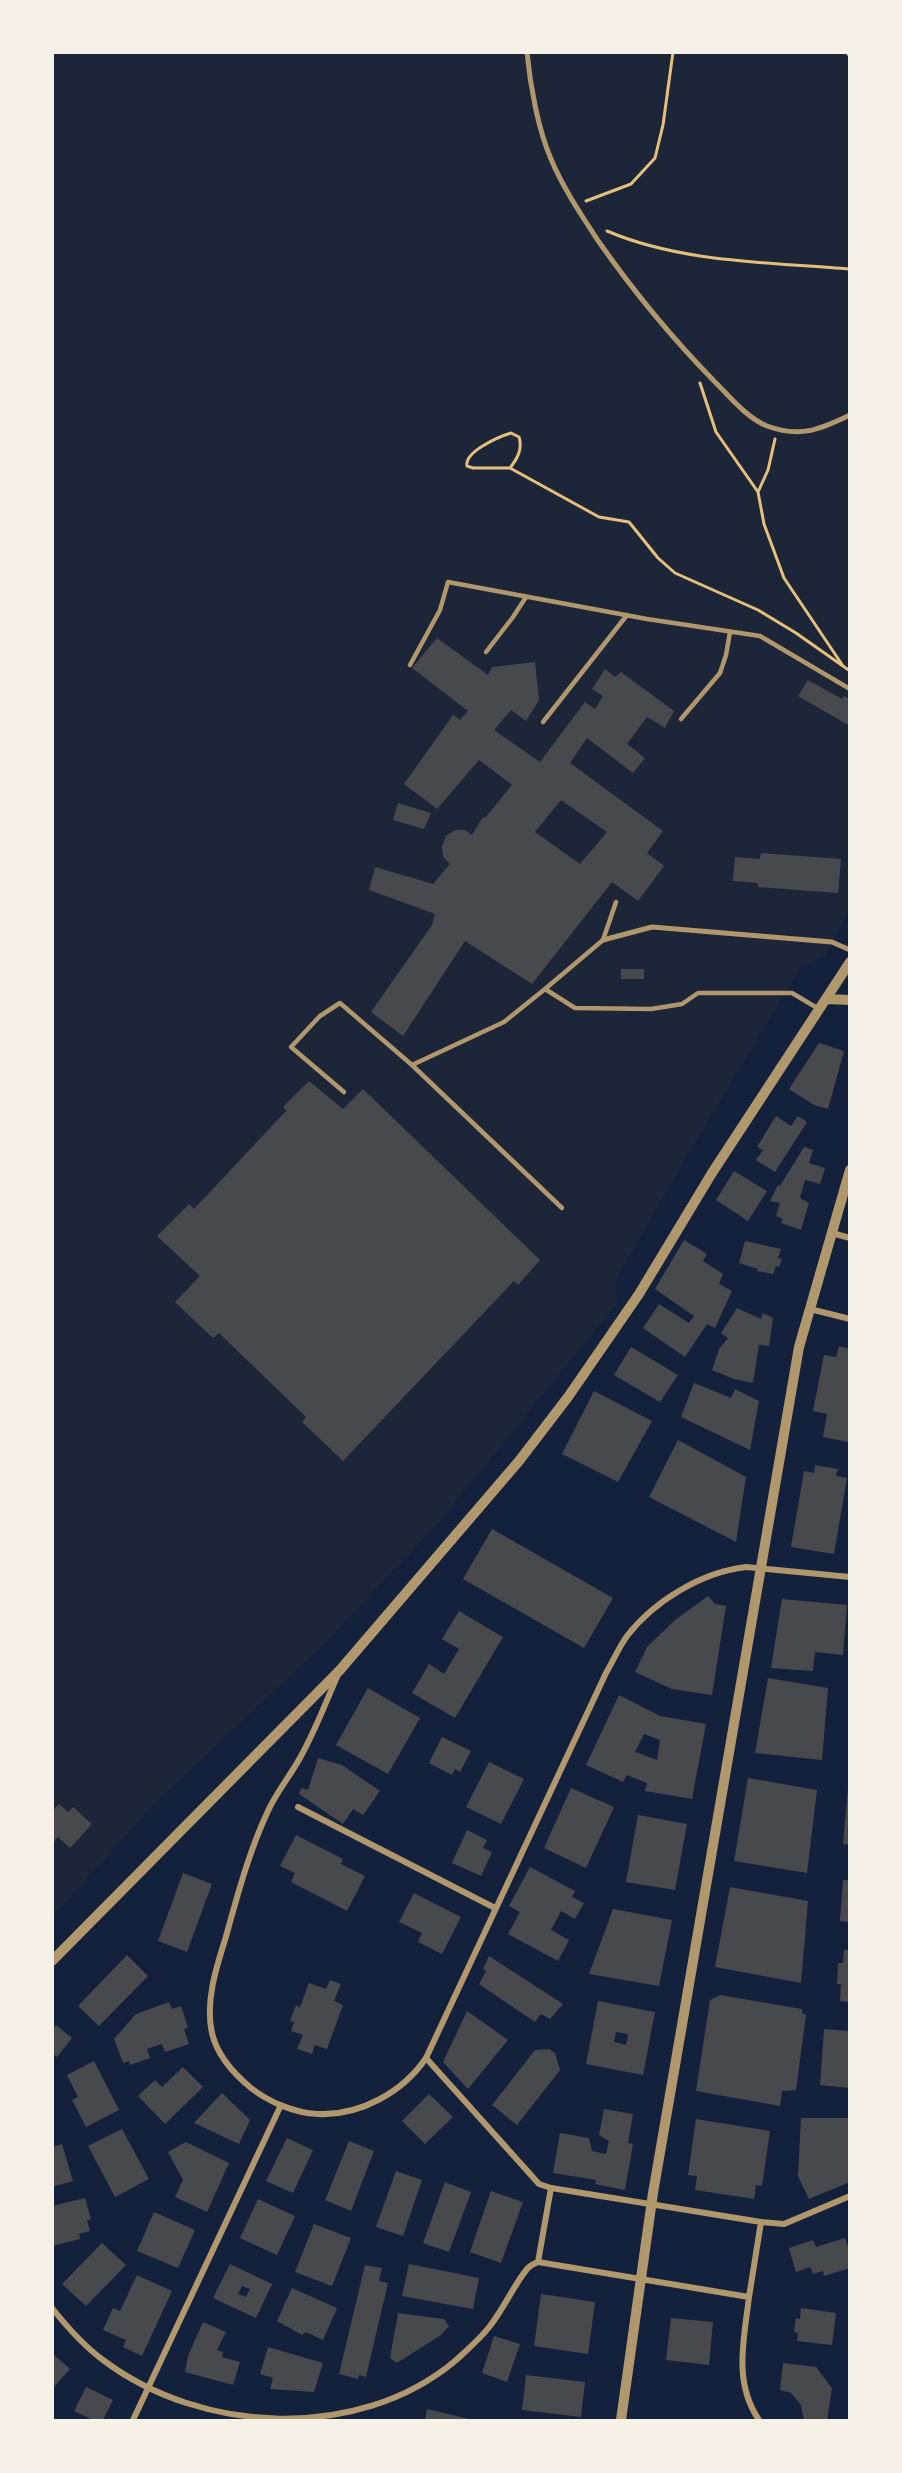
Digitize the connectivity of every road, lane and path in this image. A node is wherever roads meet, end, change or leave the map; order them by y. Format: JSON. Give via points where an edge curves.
{"nodes":[{"id":1,"x":527,"y":52,"type":"edge"},
{"id":2,"x":673,"y":52,"type":"edge"},
{"id":3,"x":846,"y":52,"type":"edge"},
{"id":4,"x":849,"y":56,"type":"edge"},
{"id":5,"x":576,"y":205,"type":"junction"},
{"id":6,"x":586,"y":222,"type":"junction"},
{"id":7,"x":849,"y":269,"type":"edge"},
{"id":8,"x":692,"y":359,"type":"junction"},
{"id":9,"x":849,"y":415,"type":"edge"},
{"id":10,"x":777,"y":428,"type":"junction"},
{"id":11,"x":510,"y":468,"type":"junction"},
{"id":12,"x":758,"y":492,"type":"junction"},
{"id":13,"x":526,"y":597,"type":"junction"},
{"id":14,"x":627,"y":615,"type":"junction"},
{"id":15,"x":730,"y":632,"type":"junction"},
{"id":16,"x":486,"y":652,"type":"dead end"},
{"id":17,"x":410,"y":665,"type":"dead end"},
{"id":18,"x":845,"y":668,"type":"junction"},
{"id":19,"x":849,"y":671,"type":"edge"},
{"id":20,"x":849,"y":689,"type":"edge"},
{"id":21,"x":681,"y":719,"type":"dead end"},
{"id":22,"x":543,"y":722,"type":"dead end"},
{"id":23,"x":616,"y":902,"type":"dead end"},
{"id":24,"x":603,"y":940,"type":"junction"},
{"id":25,"x":849,"y":950,"type":"edge"},
{"id":26,"x":849,"y":962,"type":"edge"},
{"id":27,"x":545,"y":989,"type":"junction"},
{"id":28,"x":826,"y":999,"type":"junction"},
{"id":29,"x":849,"y":1000,"type":"edge"},
{"id":30,"x":819,"y":1010,"type":"junction"},
{"id":31,"x":408,"y":1061,"type":"junction"},
{"id":32,"x":344,"y":1092,"type":"dead end"},
{"id":33,"x":849,"y":1170,"type":"edge"},
{"id":34,"x":562,"y":1208,"type":"dead end"},
{"id":35,"x":832,"y":1233,"type":"junction"},
{"id":36,"x":849,"y":1238,"type":"edge"},
{"id":37,"x":810,"y":1309,"type":"junction"},
{"id":38,"x":849,"y":1319,"type":"edge"},
{"id":39,"x":760,"y":1569,"type":"junction"},
{"id":40,"x":849,"y":1577,"type":"edge"},
{"id":41,"x":340,"y":1670,"type":"junction"},
{"id":42,"x":298,"y":1807,"type":"dead end"},
{"id":43,"x":495,"y":1908,"type":"junction"},
{"id":44,"x":52,"y":1961,"type":"edge"},
{"id":45,"x":426,"y":2058,"type":"junction"},
{"id":46,"x":281,"y":2105,"type":"junction"},
{"id":47,"x":551,"y":2188,"type":"junction"},
{"id":48,"x":849,"y":2196,"type":"edge"},
{"id":49,"x":652,"y":2204,"type":"junction"},
{"id":50,"x":761,"y":2222,"type":"junction"},
{"id":51,"x":538,"y":2262,"type":"junction"},
{"id":52,"x":640,"y":2279,"type":"junction"},
{"id":53,"x":749,"y":2297,"type":"junction"},
{"id":54,"x":52,"y":2308,"type":"edge"},
{"id":55,"x":149,"y":2388,"type":"junction"},
{"id":56,"x":133,"y":2421,"type":"edge"},
{"id":57,"x":621,"y":2421,"type":"edge"},
{"id":58,"x":759,"y":2421,"type":"edge"}],
"edges":[{"from":1,"to":5,"type":"street","via":[[544,140]]},
{"from":2,"to":5,"type":"path","via":[[655,158],[631,184]]},
{"from":3,"to":4,"type":"path"},
{"from":5,"to":6,"type":"street"},
{"from":6,"to":7,"type":"path","via":[[636,243],[696,255]]},
{"from":6,"to":8,"type":"street","via":[[634,292]]},
{"from":8,"to":10,"type":"street","via":[[746,412]]},
{"from":8,"to":12,"type":"path","via":[[716,432]]},
{"from":9,"to":10,"type":"street","via":[[808,433]]},
{"from":10,"to":12,"type":"path","via":[[768,470]]},
{"from":11,"to":11,"type":"path","via":[[472,468],[466,462],[493,440],[511,433],[520,441],[517,458]]},
{"from":11,"to":18,"type":"path","via":[[599,517],[629,522],[675,573],[758,610]]},
{"from":12,"to":18,"type":"path","via":[[764,524],[784,578]]},
{"from":13,"to":14,"type":"lane"},
{"from":13,"to":16,"type":"lane"},
{"from":13,"to":17,"type":"lane","via":[[448,582],[440,610]]},
{"from":14,"to":15,"type":"lane"},
{"from":14,"to":22,"type":"lane"},
{"from":15,"to":20,"type":"lane","via":[[760,636]]},
{"from":15,"to":21,"type":"lane","via":[[720,673]]},
{"from":18,"to":19,"type":"path"},
{"from":23,"to":24,"type":"lane"},
{"from":24,"to":25,"type":"street","via":[[652,927],[832,942]]},
{"from":24,"to":27,"type":"lane"},
{"from":26,"to":28,"type":"street"},
{"from":27,"to":30,"type":"lane","via":[[575,1008],[651,1009],[682,1004],[698,993],[792,993]]},
{"from":27,"to":31,"type":"lane","via":[[504,1022],[435,1056],[412,1065]]},
{"from":28,"to":29,"type":"street"},
{"from":28,"to":30,"type":"street"},
{"from":30,"to":41,"type":"street","via":[[717,1165],[639,1294],[568,1397],[496,1488]]},
{"from":31,"to":32,"type":"lane","via":[[340,1003],[320,1016],[291,1047]]},
{"from":31,"to":34,"type":"lane"},
{"from":33,"to":35,"type":"street"},
{"from":35,"to":36,"type":"street"},
{"from":35,"to":37,"type":"street"},
{"from":37,"to":38,"type":"street"},
{"from":37,"to":39,"type":"street","via":[[799,1347]]},
{"from":39,"to":40,"type":"street"},
{"from":39,"to":43,"type":"street","via":[[731,1569],[695,1583],[658,1607],[626,1637]]},
{"from":39,"to":49,"type":"street"},
{"from":41,"to":44,"type":"street"},
{"from":41,"to":46,"type":"street","via":[[301,1756],[266,1815],[234,1907],[212,1995],[212,2032],[222,2058],[250,2087]]},
{"from":42,"to":43,"type":"street"},
{"from":43,"to":45,"type":"street"},
{"from":45,"to":46,"type":"street","via":[[406,2081],[368,2104],[316,2114]]},
{"from":45,"to":47,"type":"street","via":[[539,2184]]},
{"from":46,"to":55,"type":"street"},
{"from":47,"to":49,"type":"street"},
{"from":47,"to":51,"type":"street"},
{"from":48,"to":50,"type":"street","via":[[784,2224]]},
{"from":49,"to":50,"type":"street"},
{"from":49,"to":52,"type":"street"},
{"from":50,"to":53,"type":"street"},
{"from":51,"to":52,"type":"street"},
{"from":51,"to":55,"type":"street","via":[[527,2268],[489,2328],[455,2361],[408,2391],[362,2408],[309,2418],[273,2419],[218,2411]]},
{"from":52,"to":53,"type":"street"},
{"from":52,"to":57,"type":"street"},
{"from":53,"to":58,"type":"street","via":[[741,2372],[747,2398]]},
{"from":54,"to":55,"type":"street","via":[[97,2355]]},
{"from":55,"to":56,"type":"street"}]}
